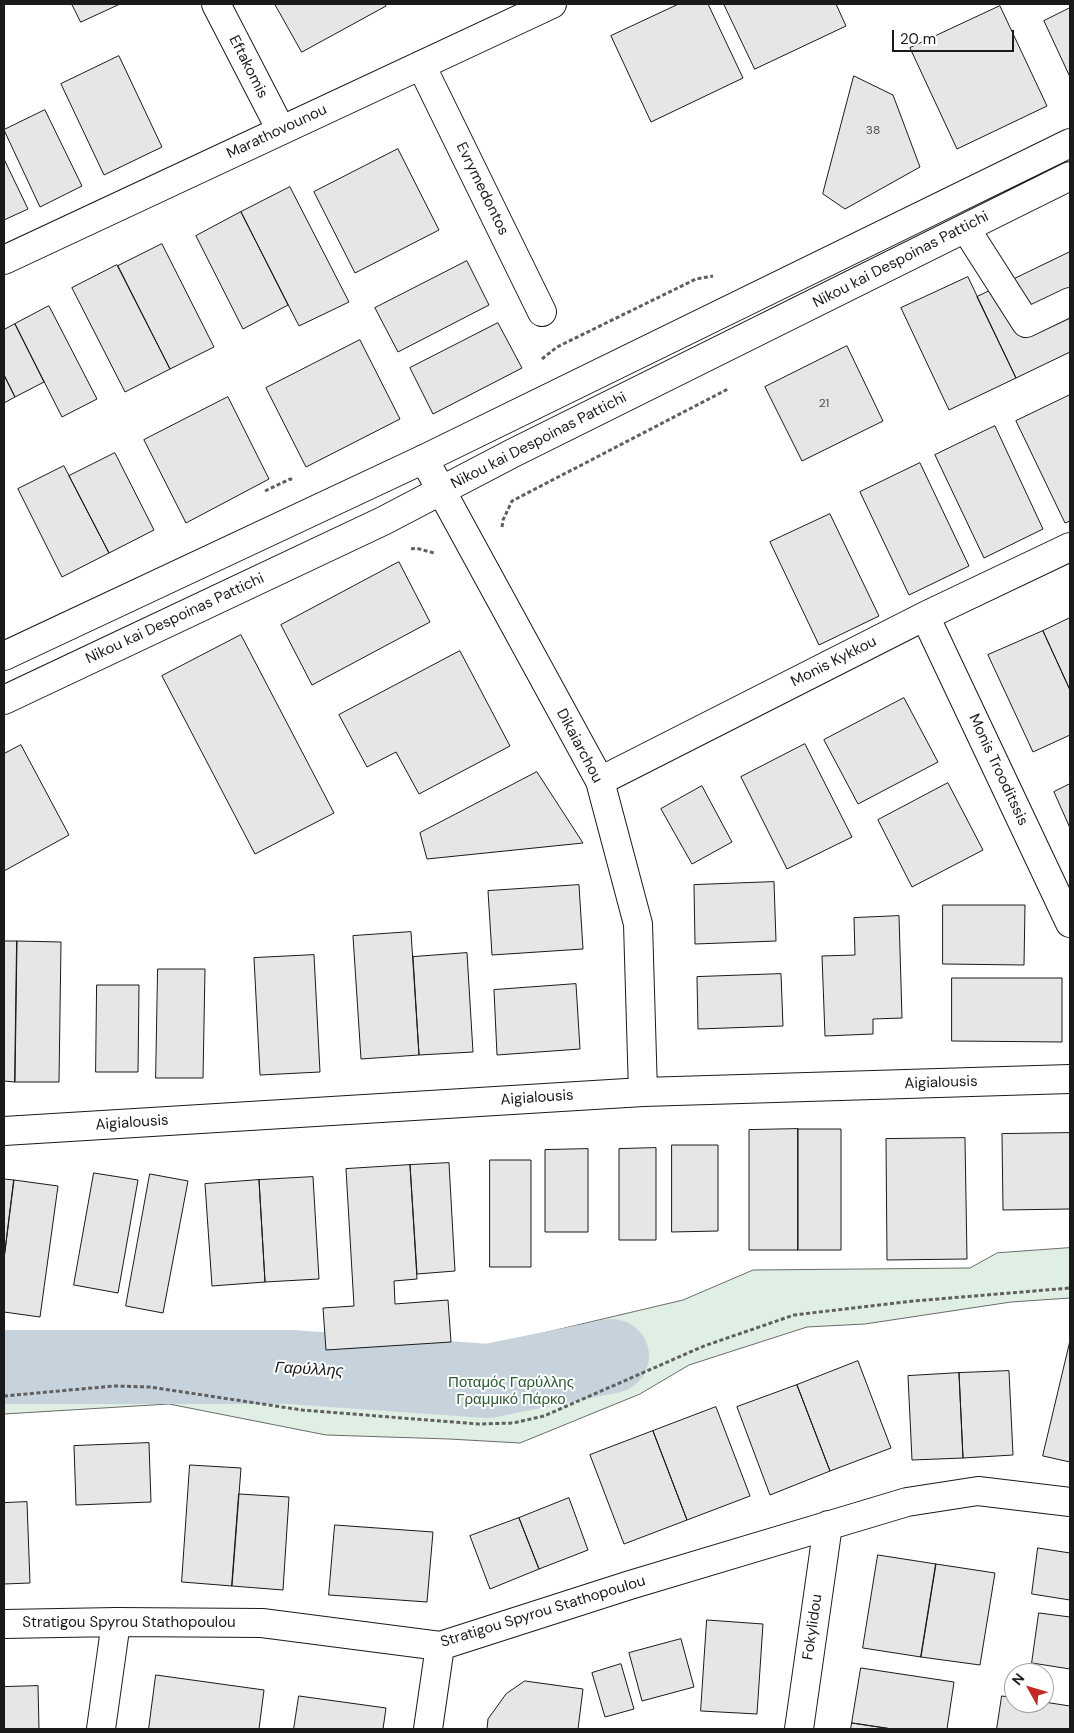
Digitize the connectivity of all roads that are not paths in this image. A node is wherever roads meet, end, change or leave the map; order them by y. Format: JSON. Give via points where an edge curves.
{"nodes":[{"id":1,"x":216,"y":4,"type":"edge"},
{"id":2,"x":552,"y":4,"type":"edge"},
{"id":3,"x":421,"y":64,"type":"junction"},
{"id":4,"x":281,"y":130,"type":"junction"},
{"id":5,"x":1070,"y":143,"type":"edge"},
{"id":6,"x":1070,"y":176,"type":"edge"},
{"id":7,"x":966,"y":229,"type":"junction"},
{"id":8,"x":4,"y":260,"type":"edge"},
{"id":9,"x":1070,"y":302,"type":"edge"},
{"id":10,"x":542,"y":312,"type":"dead end"},
{"id":11,"x":424,"y":459,"type":"junction"},
{"id":12,"x":441,"y":491,"type":"junction"},
{"id":13,"x":1070,"y":547,"type":"edge"},
{"id":14,"x":925,"y":616,"type":"junction"},
{"id":15,"x":4,"y":656,"type":"edge"},
{"id":16,"x":4,"y":700,"type":"edge"},
{"id":17,"x":600,"y":781,"type":"junction"},
{"id":18,"x":1070,"y":923,"type":"edge"},
{"id":19,"x":1070,"y":1079,"type":"edge"},
{"id":20,"x":643,"y":1092,"type":"junction"},
{"id":21,"x":4,"y":1131,"type":"edge"},
{"id":22,"x":1070,"y":1502,"type":"edge"},
{"id":23,"x":828,"y":1526,"type":"junction"},
{"id":24,"x":116,"y":1622,"type":"junction"},
{"id":25,"x":4,"y":1624,"type":"edge"},
{"id":26,"x":440,"y":1646,"type":"junction"},
{"id":27,"x":101,"y":1729,"type":"edge"},
{"id":28,"x":428,"y":1729,"type":"edge"},
{"id":29,"x":799,"y":1729,"type":"edge"}],
"edges":[{"from":1,"to":4,"type":"street","name":"Eftakomis"},
{"from":2,"to":3,"type":"street","name":"Marathovounou"},
{"from":3,"to":4,"type":"street","name":"Marathovounou"},
{"from":3,"to":10,"type":"street","name":"Evrymedontos"},
{"from":4,"to":8,"type":"street","name":"Marathovounou"},
{"from":5,"to":11,"type":"street","name":"Nikou kai Despoinas Pattichi"},
{"from":6,"to":7,"type":"street","name":"Nikou kai Despoinas Pattichi"},
{"from":7,"to":9,"type":"street","via":[[1026,323]]},
{"from":7,"to":12,"type":"street","name":"Nikou kai Despoinas Pattichi"},
{"from":11,"to":12,"type":"street","name":"Dikaiarchou"},
{"from":11,"to":15,"type":"street","name":"Nikou kai Despoinas Pattichi"},
{"from":12,"to":16,"type":"street","name":"Nikou kai Despoinas Pattichi","via":[[383,522]]},
{"from":12,"to":17,"type":"street","name":"Dikaiarchou"},
{"from":13,"to":14,"type":"street","name":"Monis Kykkou"},
{"from":14,"to":17,"type":"street","name":"Monis Kykkou"},
{"from":14,"to":18,"type":"street","name":"Monis Trooditssis"},
{"from":17,"to":20,"type":"street","name":"Dikaiarchou","via":[[638,924]]},
{"from":19,"to":20,"type":"street","name":"Aigialousis"},
{"from":20,"to":21,"type":"street","name":"Aigialousis"},
{"from":22,"to":23,"type":"street","name":"Stratigou Spyrou Stathopoulou","via":[[978,1491],[906,1502]]},
{"from":23,"to":26,"type":"street","name":"Stratigou Spyrou Stathopoulou"},
{"from":23,"to":29,"type":"street","name":"Fokylidou"},
{"from":24,"to":25,"type":"street","name":"Stratigou Spyrou Stathopoulou"},
{"from":24,"to":26,"type":"street","name":"Stratigou Spyrou Stathopoulou","via":[[262,1623]]},
{"from":24,"to":27,"type":"street"},
{"from":26,"to":28,"type":"street"}]}
